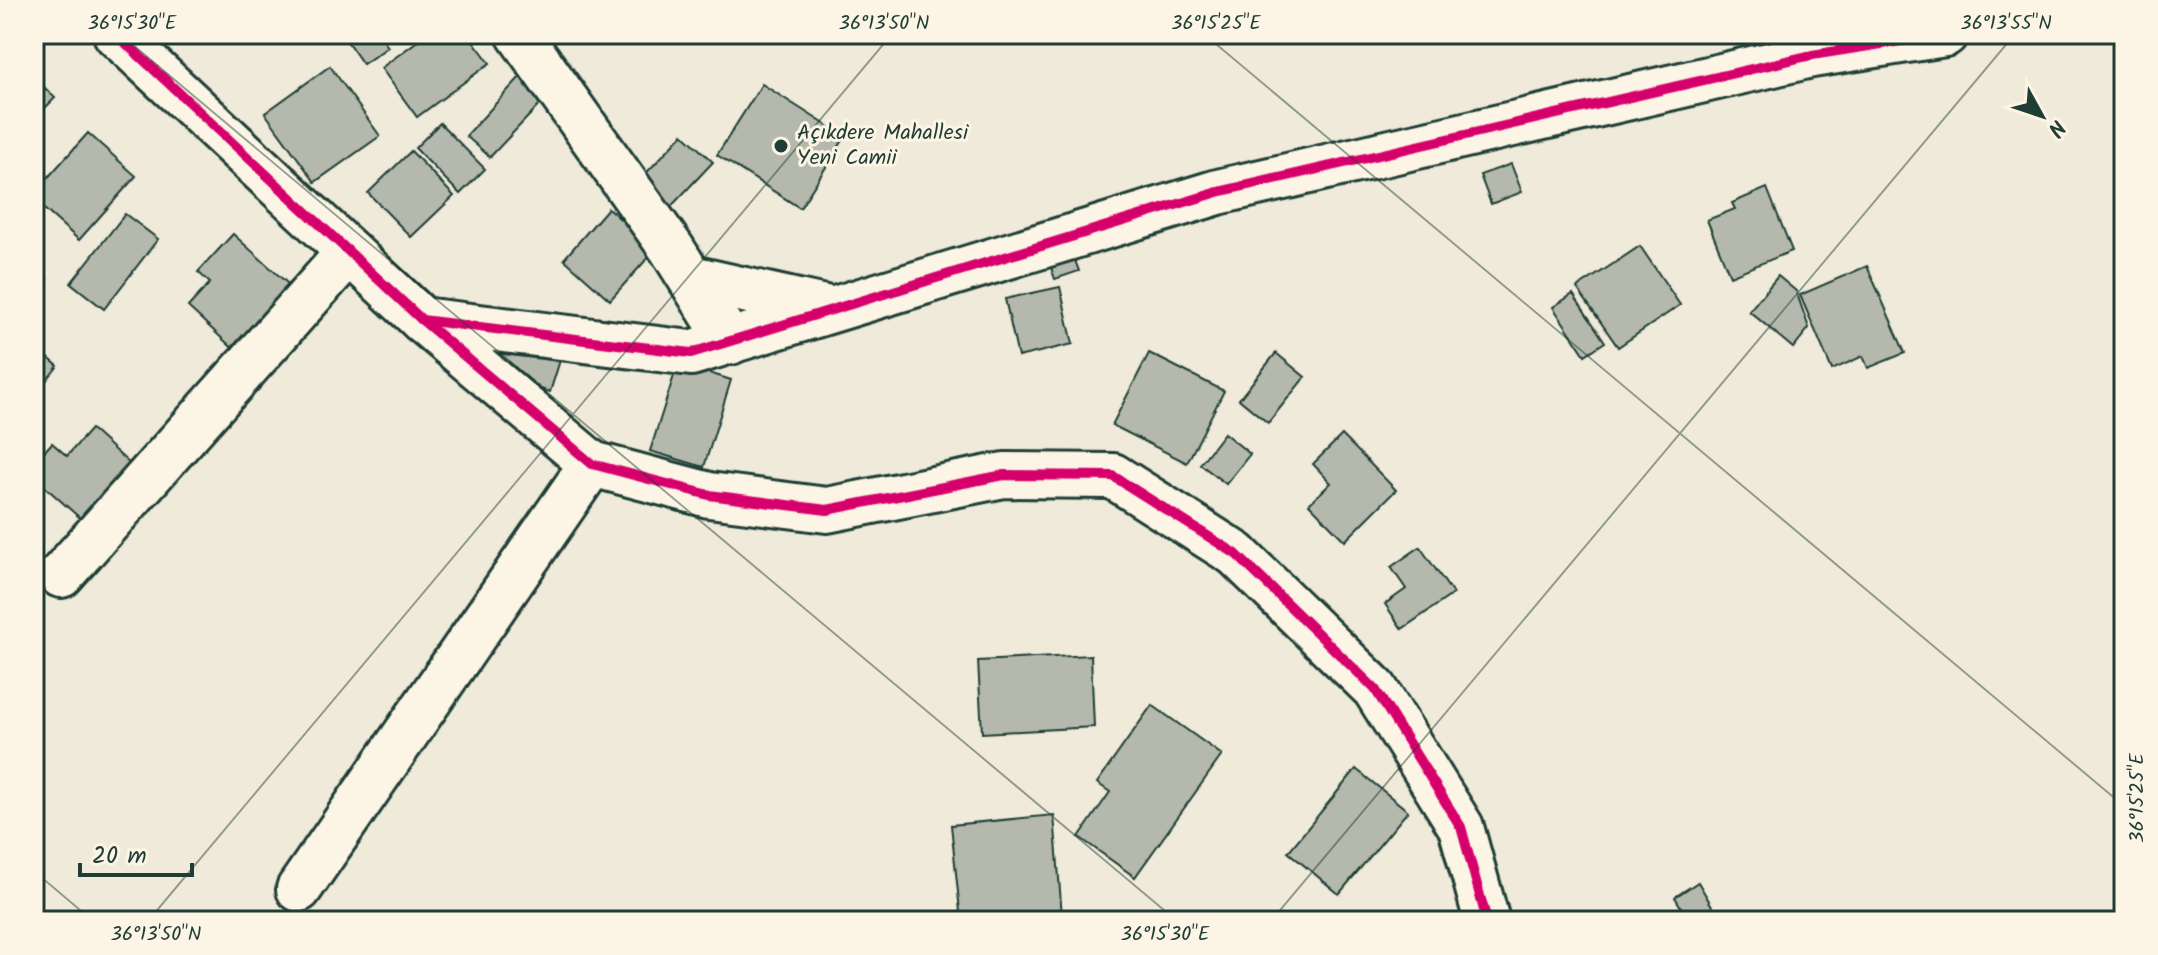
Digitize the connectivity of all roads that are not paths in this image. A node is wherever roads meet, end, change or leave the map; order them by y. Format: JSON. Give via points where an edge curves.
{"nodes":[{"id":1,"x":116,"y":34,"type":"edge"},
{"id":2,"x":519,"y":34,"type":"edge"},
{"id":3,"x":1945,"y":34,"type":"edge"},
{"id":4,"x":1799,"y":45,"type":"edge"},
{"id":5,"x":349,"y":252,"type":"junction"},
{"id":6,"x":691,"y":278,"type":"junction"},
{"id":7,"x":834,"y":310,"type":"junction"},
{"id":8,"x":422,"y":320,"type":"junction"},
{"id":9,"x":730,"y":342,"type":"junction"},
{"id":10,"x":592,"y":464,"type":"junction"},
{"id":11,"x":61,"y":575,"type":"dead end"},
{"id":12,"x":299,"y":889,"type":"dead end"},
{"id":13,"x":1487,"y":921,"type":"edge"}],
"edges":[{"from":1,"to":5,"type":"street"},
{"from":2,"to":6,"type":"street"},
{"from":3,"to":4,"type":"street"},
{"from":4,"to":7,"type":"street","via":[[1218,192]]},
{"from":5,"to":8,"type":"street"},
{"from":5,"to":11,"type":"street"},
{"from":6,"to":7,"type":"street"},
{"from":6,"to":9,"type":"street"},
{"from":7,"to":9,"type":"street"},
{"from":8,"to":9,"type":"street","via":[[691,353]]},
{"from":8,"to":10,"type":"street"},
{"from":10,"to":12,"type":"street"},
{"from":10,"to":13,"type":"street","via":[[709,495],[827,510],[1004,475],[1113,476],[1236,554],[1375,689],[1461,827]]}]}
